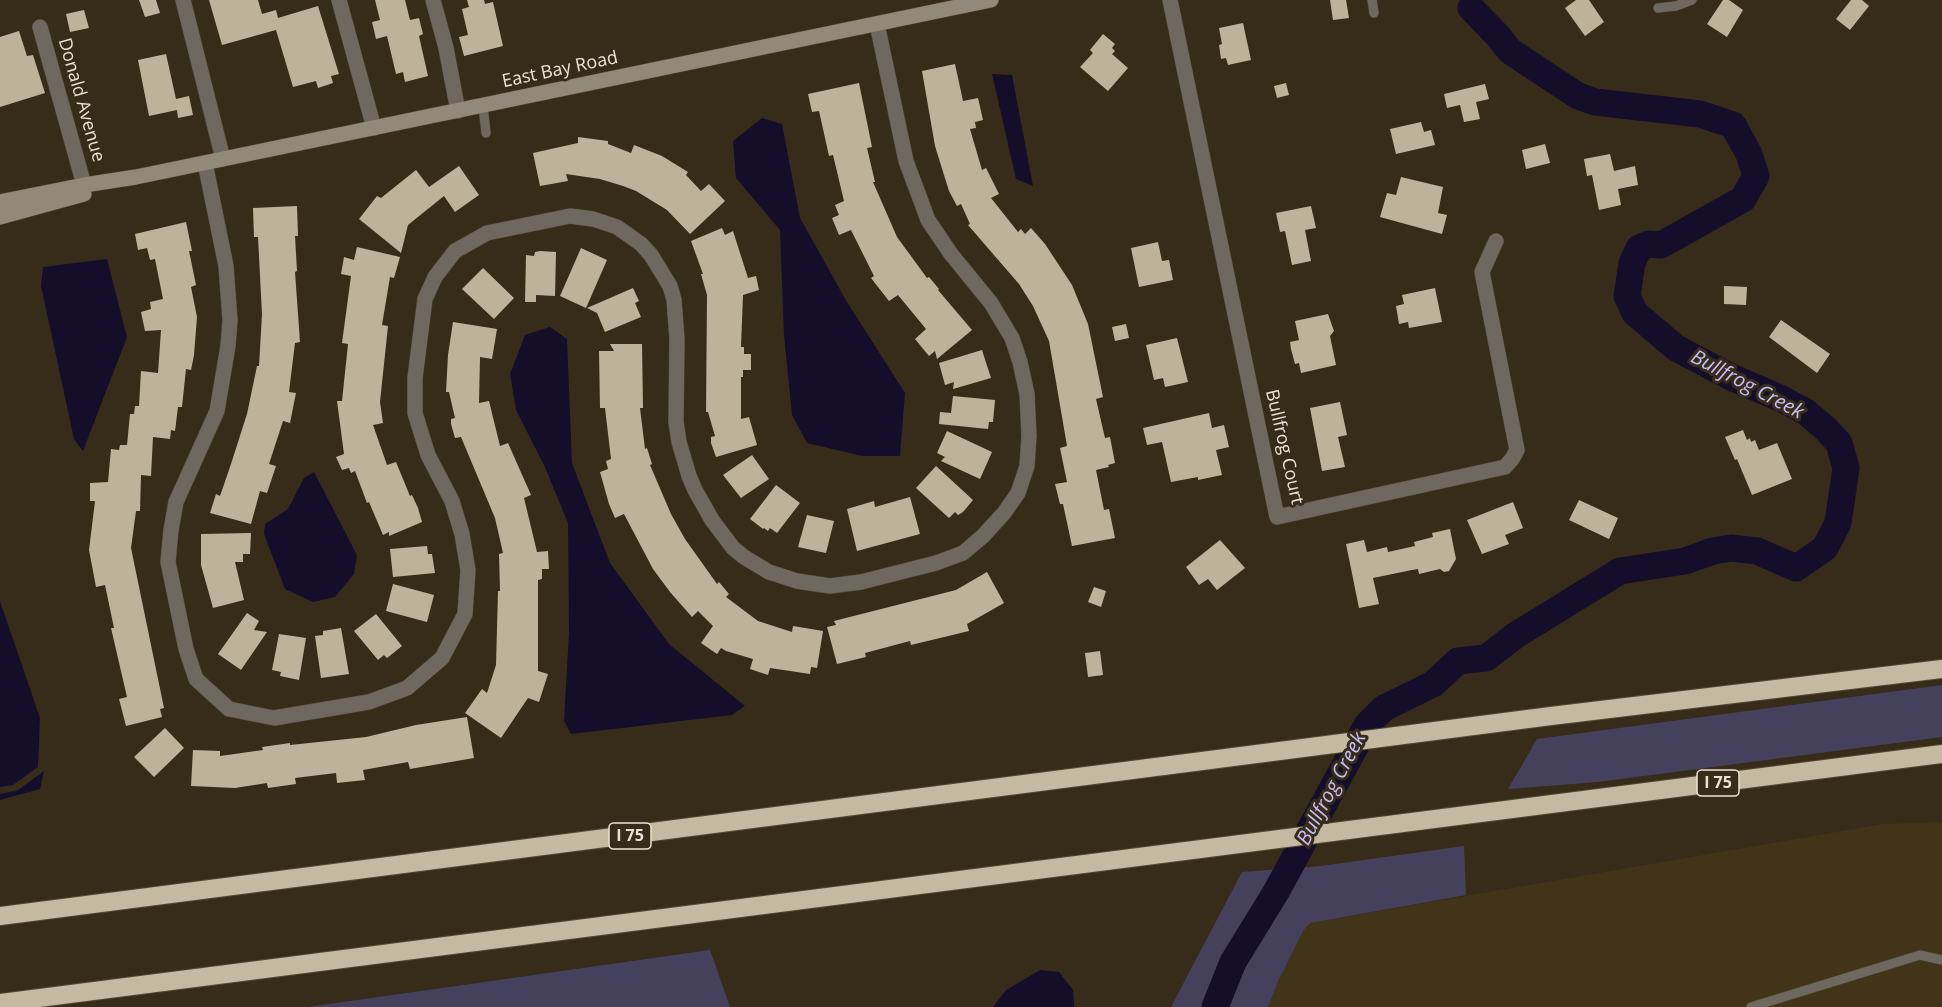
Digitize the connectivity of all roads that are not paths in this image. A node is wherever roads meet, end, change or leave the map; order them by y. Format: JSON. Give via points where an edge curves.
{"nodes":[{"id":1,"x":183,"y":0,"type":"edge"},
{"id":2,"x":339,"y":0,"type":"edge"},
{"id":3,"x":433,"y":0,"type":"edge"},
{"id":4,"x":991,"y":0,"type":"edge"},
{"id":5,"x":1170,"y":0,"type":"edge"},
{"id":6,"x":1372,"y":0,"type":"edge"},
{"id":7,"x":1692,"y":0,"type":"edge"},
{"id":8,"x":1658,"y":8,"type":"dead end"},
{"id":9,"x":1374,"y":13,"type":"dead end"},
{"id":10,"x":877,"y":24,"type":"junction"},
{"id":11,"x":40,"y":27,"type":"dead end"},
{"id":12,"x":483,"y":106,"type":"junction"},
{"id":13,"x":459,"y":111,"type":"junction"},
{"id":14,"x":374,"y":128,"type":"junction"},
{"id":15,"x":486,"y":133,"type":"dead end"},
{"id":16,"x":224,"y":159,"type":"junction"},
{"id":17,"x":206,"y":163,"type":"junction"},
{"id":18,"x":136,"y":177,"type":"junction"},
{"id":19,"x":84,"y":185,"type":"junction"},
{"id":20,"x":0,"y":202,"type":"edge"},
{"id":21,"x":0,"y":217,"type":"edge"},
{"id":22,"x":1496,"y":241,"type":"dead end"},
{"id":23,"x":1942,"y":669,"type":"edge"},
{"id":24,"x":1942,"y":754,"type":"edge"},
{"id":25,"x":0,"y":916,"type":"edge"},
{"id":26,"x":1942,"y":960,"type":"edge"},
{"id":27,"x":0,"y":1003,"type":"edge"},
{"id":28,"x":1751,"y":1007,"type":"edge"}],
"edges":[{"from":1,"to":16,"type":"street"},
{"from":2,"to":14,"type":"street"},
{"from":3,"to":13,"type":"street"},
{"from":4,"to":10,"type":"street","name":"East Bay Road"},
{"from":5,"to":22,"type":"street","name":"Bullfrog Court","via":[[1277,517],[1505,467],[1512,459],[1516,450],[1482,272]]},
{"from":6,"to":9,"type":"lane"},
{"from":7,"to":8,"type":"lane"},
{"from":10,"to":12,"type":"street","name":"East Bay Road"},
{"from":10,"to":17,"type":"street","via":[[906,161],[928,220],[991,303],[1012,338],[1020,362],[1027,394],[1027,466],[1018,493],[1004,513],[963,553],[861,582],[830,586],[797,581],[763,569],[733,548],[708,513],[689,476],[676,422],[674,300],[651,255],[617,227],[570,216],[487,233],[455,251],[435,277],[425,299],[415,378],[415,413],[428,455],[452,501],[462,534],[468,570],[465,614],[442,658],[407,688],[369,702],[274,718],[229,709],[196,679],[186,649],[168,562],[171,530],[177,502],[217,411],[230,320],[226,266]]},
{"from":11,"to":19,"type":"street","name":"Donald Avenue"},
{"from":12,"to":13,"type":"street","name":"East Bay Road"},
{"from":12,"to":15,"type":"lane"},
{"from":13,"to":14,"type":"street","name":"East Bay Road"},
{"from":14,"to":16,"type":"street","name":"East Bay Road"},
{"from":16,"to":17,"type":"street","name":"East Bay Road"},
{"from":17,"to":18,"type":"street","name":"East Bay Road"},
{"from":18,"to":19,"type":"street","name":"East Bay Road"},
{"from":18,"to":21,"type":"street","name":"East Bay Road"},
{"from":19,"to":20,"type":"street","name":"East Bay Road"},
{"from":23,"to":25,"type":"highway","number":"I 75"},
{"from":24,"to":27,"type":"highway","number":"I 75"},
{"from":26,"to":28,"type":"lane","via":[[1920,956]]}]}
